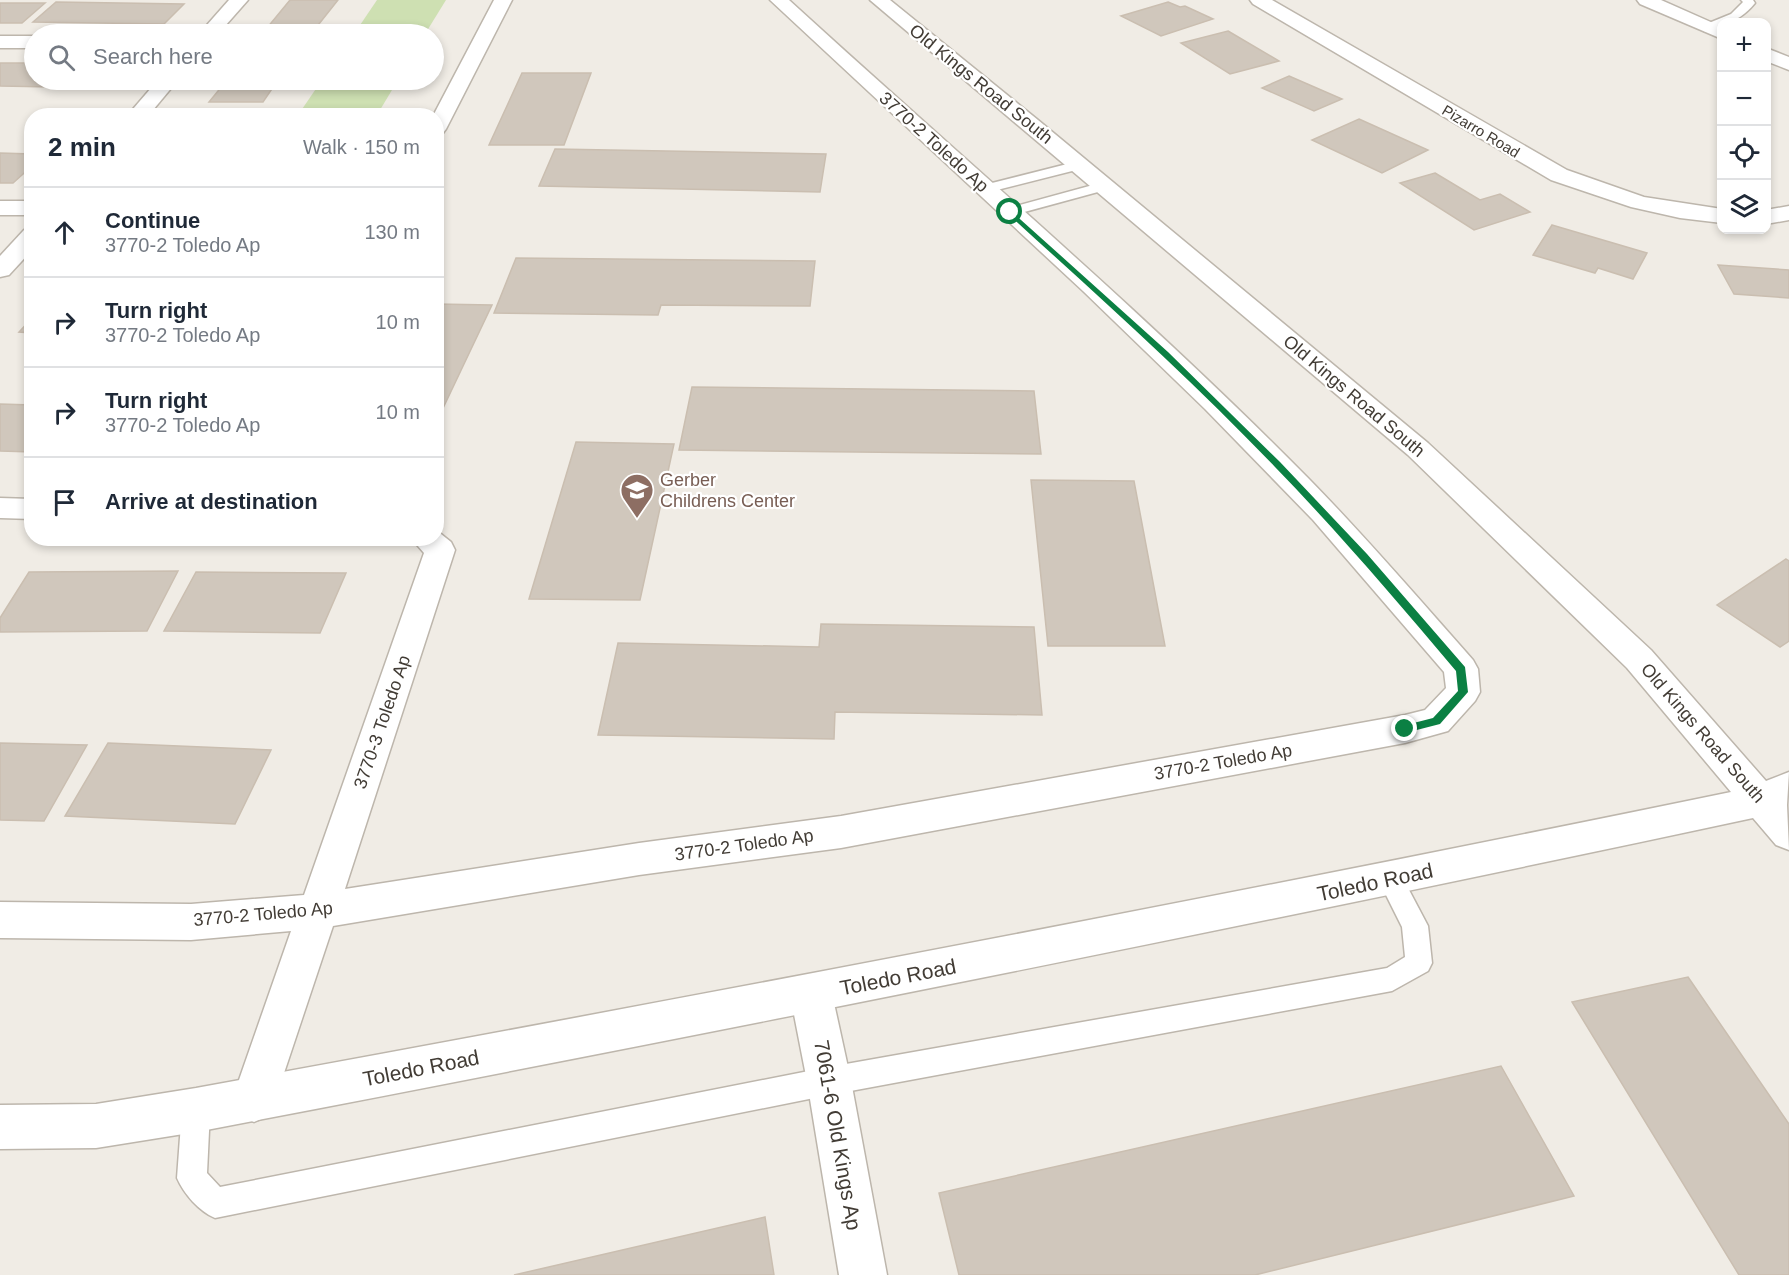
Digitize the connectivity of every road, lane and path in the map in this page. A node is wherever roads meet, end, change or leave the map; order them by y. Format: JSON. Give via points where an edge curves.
{"nodes":[{"id":1,"x":240,"y":0,"type":"edge"},
{"id":2,"x":503,"y":0,"type":"edge"},
{"id":3,"x":779,"y":0,"type":"edge"},
{"id":4,"x":879,"y":0,"type":"edge"},
{"id":5,"x":1259,"y":0,"type":"edge"},
{"id":6,"x":1646,"y":0,"type":"edge"},
{"id":7,"x":1747,"y":0,"type":"edge"},
{"id":8,"x":217,"y":24,"type":"edge"},
{"id":9,"x":1715,"y":31,"type":"edge"},
{"id":10,"x":0,"y":42,"type":"edge"},
{"id":11,"x":24,"y":42,"type":"edge"},
{"id":12,"x":1771,"y":56,"type":"edge"},
{"id":13,"x":1789,"y":64,"type":"edge"},
{"id":14,"x":159,"y":90,"type":"edge"},
{"id":15,"x":144,"y":108,"type":"edge"},
{"id":16,"x":444,"y":114,"type":"edge"},
{"id":17,"x":1079,"y":165,"type":"junction"},
{"id":18,"x":1104,"y":186,"type":"junction"},
{"id":19,"x":985,"y":189,"type":"junction"},
{"id":20,"x":0,"y":208,"type":"edge"},
{"id":21,"x":24,"y":208,"type":"edge"},
{"id":22,"x":1010,"y":212,"type":"junction"},
{"id":23,"x":1789,"y":213,"type":"edge"},
{"id":24,"x":1717,"y":215,"type":"edge"},
{"id":25,"x":1771,"y":216,"type":"edge"},
{"id":26,"x":24,"y":244,"type":"edge"},
{"id":27,"x":0,"y":270,"type":"edge"},
{"id":28,"x":0,"y":508,"type":"edge"},
{"id":29,"x":24,"y":509,"type":"edge"},
{"id":30,"x":435,"y":546,"type":"edge"},
{"id":31,"x":1775,"y":794,"type":"edge"},
{"id":32,"x":1789,"y":834,"type":"edge"},
{"id":33,"x":1390,"y":879,"type":"junction"},
{"id":34,"x":317,"y":911,"type":"junction"},
{"id":35,"x":0,"y":920,"type":"edge"},
{"id":36,"x":811,"y":994,"type":"junction"},
{"id":37,"x":829,"y":1081,"type":"junction"},
{"id":38,"x":254,"y":1100,"type":"junction"},
{"id":39,"x":196,"y":1110,"type":"junction"},
{"id":40,"x":0,"y":1127,"type":"edge"},
{"id":41,"x":862,"y":1275,"type":"edge"}],
"edges":[{"from":1,"to":8,"type":"street"},
{"from":2,"to":16,"type":"street"},
{"from":3,"to":19,"type":"street","name":"3770-2 Toledo Ap"},
{"from":4,"to":17,"type":"street","name":"Old Kings Road South"},
{"from":5,"to":24,"type":"street","name":"Pizarro Road","via":[[1558,175],[1655,206]]},
{"from":6,"to":9,"type":"street"},
{"from":7,"to":9,"type":"lane","via":[[1745,8]]},
{"from":10,"to":11,"type":"street"},
{"from":12,"to":13,"type":"street"},
{"from":14,"to":15,"type":"street"},
{"from":17,"to":18,"type":"street","name":"Old Kings Road South"},
{"from":17,"to":19,"type":"lane"},
{"from":18,"to":22,"type":"lane"},
{"from":18,"to":31,"type":"street","name":"Old Kings Road South","via":[[1418,449]]},
{"from":19,"to":22,"type":"street","name":"3770-2 Toledo Ap"},
{"from":20,"to":21,"type":"street"},
{"from":22,"to":34,"type":"street","name":"3770-2 Toledo Ap","via":[[1166,354],[1277,464],[1364,556],[1461,669],[1463,692],[1437,721],[841,832],[639,859]]},
{"from":23,"to":25,"type":"street"},
{"from":26,"to":27,"type":"street"},
{"from":28,"to":29,"type":"street"},
{"from":30,"to":34,"type":"street","name":"3770-3 Toledo Ap","via":[[440,550]]},
{"from":31,"to":32,"type":"street","name":"Old Kings Road South"},
{"from":31,"to":33,"type":"street","name":"Toledo Road"},
{"from":33,"to":36,"type":"street","name":"Toledo Road"},
{"from":33,"to":37,"type":"lane","via":[[1415,926],[1419,963],[1392,979]]},
{"from":34,"to":35,"type":"street","name":"3770-2 Toledo Ap","via":[[190,922]]},
{"from":34,"to":38,"type":"street"},
{"from":36,"to":37,"type":"street","name":"7061-6 Old Kings Ap"},
{"from":36,"to":38,"type":"street","name":"Toledo Road"},
{"from":37,"to":39,"type":"lane","via":[[215,1203],[192,1178]]},
{"from":37,"to":41,"type":"street","name":"7061-6 Old Kings Ap"},
{"from":38,"to":39,"type":"street","name":"Toledo Road"},
{"from":39,"to":40,"type":"street","name":"Toledo Road","via":[[96,1125]]}]}
